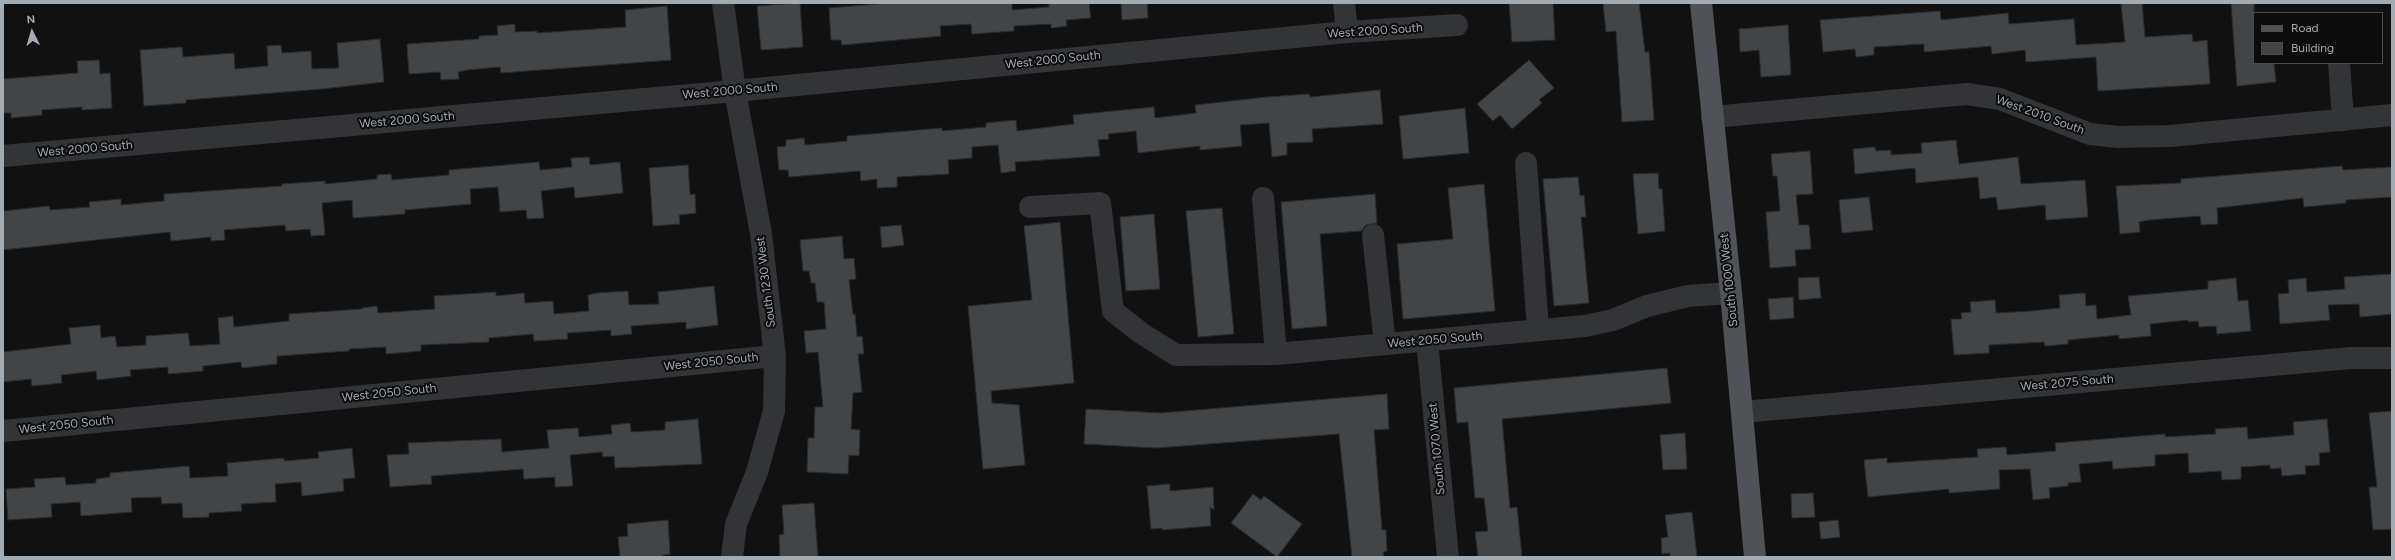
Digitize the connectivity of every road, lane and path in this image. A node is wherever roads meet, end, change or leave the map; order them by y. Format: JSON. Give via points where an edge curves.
{"nodes":[{"id":1,"x":723,"y":3,"type":"edge"},
{"id":2,"x":1344,"y":3,"type":"edge"},
{"id":3,"x":1701,"y":3,"type":"edge"},
{"id":4,"x":1457,"y":25,"type":"dead end"},
{"id":5,"x":1347,"y":32,"type":"junction"},
{"id":6,"x":2339,"y":64,"type":"edge"},
{"id":7,"x":735,"y":91,"type":"junction"},
{"id":8,"x":2392,"y":115,"type":"edge"},
{"id":9,"x":1712,"y":118,"type":"junction"},
{"id":10,"x":2343,"y":120,"type":"junction"},
{"id":11,"x":3,"y":156,"type":"edge"},
{"id":12,"x":1526,"y":163,"type":"dead end"},
{"id":13,"x":1263,"y":198,"type":"dead end"},
{"id":14,"x":1030,"y":207,"type":"dead end"},
{"id":15,"x":1374,"y":235,"type":"dead end"},
{"id":16,"x":1731,"y":293,"type":"junction"},
{"id":17,"x":1538,"y":330,"type":"junction"},
{"id":18,"x":1427,"y":340,"type":"junction"},
{"id":19,"x":1385,"y":344,"type":"junction"},
{"id":20,"x":1276,"y":354,"type":"junction"},
{"id":21,"x":775,"y":356,"type":"junction"},
{"id":22,"x":2392,"y":358,"type":"edge"},
{"id":23,"x":1742,"y":412,"type":"junction"},
{"id":24,"x":3,"y":431,"type":"edge"},
{"id":25,"x":732,"y":557,"type":"edge"},
{"id":26,"x":1448,"y":557,"type":"edge"},
{"id":27,"x":1755,"y":557,"type":"edge"}],
"edges":[{"from":1,"to":7,"type":"street","name":"South 1230 West"},
{"from":2,"to":5,"type":"street"},
{"from":3,"to":9,"type":"main road","name":"South 1000 West"},
{"from":4,"to":5,"type":"street","name":"West 2000 South"},
{"from":5,"to":7,"type":"street","name":"West 2000 South"},
{"from":6,"to":10,"type":"street"},
{"from":7,"to":11,"type":"street","name":"West 2000 South"},
{"from":7,"to":21,"type":"street","name":"South 1230 West","via":[[761,234]]},
{"from":8,"to":10,"type":"street","name":"West 2010 South"},
{"from":9,"to":10,"type":"street","name":"West 2010 South","via":[[1967,94],[2000,98],[2090,134],[2118,137],[2170,136]]},
{"from":9,"to":16,"type":"main road","name":"South 1000 West"},
{"from":12,"to":17,"type":"street"},
{"from":13,"to":20,"type":"street"},
{"from":14,"to":20,"type":"street","name":"West 2050 South","via":[[1100,203],[1113,311],[1141,333],[1176,355]]},
{"from":15,"to":19,"type":"street"},
{"from":16,"to":17,"type":"street","name":"West 2050 South","via":[[1688,296],[1647,306],[1613,320],[1585,326]]},
{"from":16,"to":23,"type":"main road","name":"South 1000 West"},
{"from":17,"to":18,"type":"street","name":"West 2050 South"},
{"from":18,"to":19,"type":"street","name":"West 2050 South"},
{"from":18,"to":26,"type":"street","name":"South 1070 West"},
{"from":19,"to":20,"type":"street","name":"West 2050 South"},
{"from":21,"to":24,"type":"street","name":"West 2050 South"},
{"from":21,"to":25,"type":"street","name":"South 1230 West","via":[[774,411],[757,472],[736,524]]},
{"from":22,"to":23,"type":"street","name":"West 2075 South","via":[[2351,358]]},
{"from":23,"to":27,"type":"main road","name":"South 1000 West"}]}
